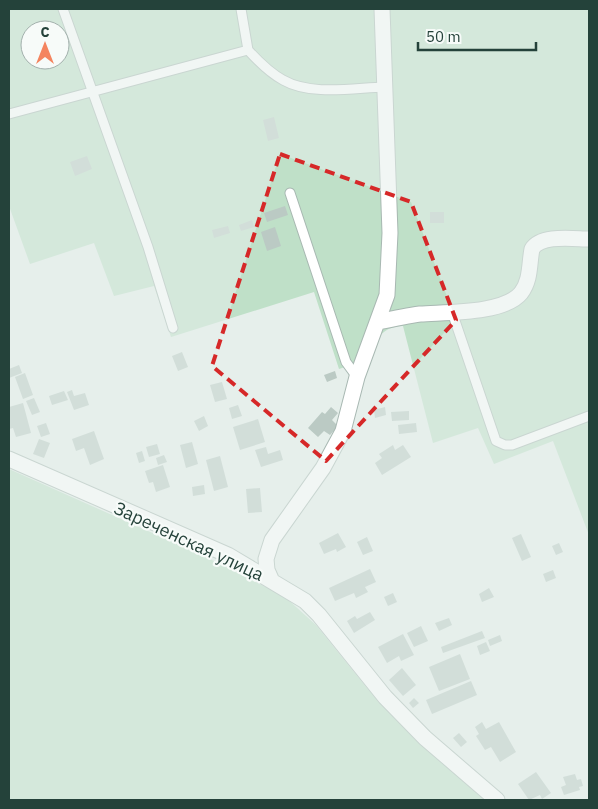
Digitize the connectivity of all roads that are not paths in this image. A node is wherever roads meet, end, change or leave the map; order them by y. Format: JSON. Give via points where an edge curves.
{"nodes":[{"id":1,"x":63,"y":9,"type":"edge"},
{"id":2,"x":241,"y":9,"type":"edge"},
{"id":3,"x":382,"y":9,"type":"edge"},
{"id":4,"x":248,"y":50,"type":"junction"},
{"id":5,"x":384,"y":87,"type":"junction"},
{"id":6,"x":92,"y":91,"type":"junction"},
{"id":7,"x":9,"y":114,"type":"edge"},
{"id":8,"x":290,"y":193,"type":"dead end"},
{"id":9,"x":589,"y":239,"type":"edge"},
{"id":10,"x":452,"y":312,"type":"junction"},
{"id":11,"x":378,"y":322,"type":"junction"},
{"id":12,"x":173,"y":328,"type":"dead end"},
{"id":13,"x":357,"y":377,"type":"junction"},
{"id":14,"x":589,"y":416,"type":"edge"},
{"id":15,"x":9,"y":460,"type":"edge"},
{"id":16,"x":271,"y":579,"type":"junction"},
{"id":17,"x":497,"y":800,"type":"edge"}],
"edges":[{"from":1,"to":6,"type":"lane"},
{"from":2,"to":4,"type":"lane"},
{"from":3,"to":5,"type":"street"},
{"from":4,"to":5,"type":"lane","via":[[275,74],[296,86]]},
{"from":4,"to":6,"type":"lane"},
{"from":5,"to":11,"type":"street","via":[[390,270],[387,295]]},
{"from":6,"to":7,"type":"lane"},
{"from":6,"to":12,"type":"lane","via":[[151,255]]},
{"from":8,"to":13,"type":"lane","via":[[346,362]]},
{"from":9,"to":10,"type":"street","via":[[540,241],[532,249],[528,276],[518,296],[493,307]]},
{"from":10,"to":11,"type":"street"},
{"from":10,"to":14,"type":"lane","via":[[496,441],[512,445]]},
{"from":11,"to":13,"type":"street"},
{"from":13,"to":16,"type":"street","via":[[343,431],[333,451],[272,540],[266,559]]},
{"from":15,"to":16,"type":"street","name":"Зареченская улица","via":[[202,543]]},
{"from":16,"to":17,"type":"street","name":"Зареченская улица","via":[[305,601],[385,697],[425,738]]}]}
